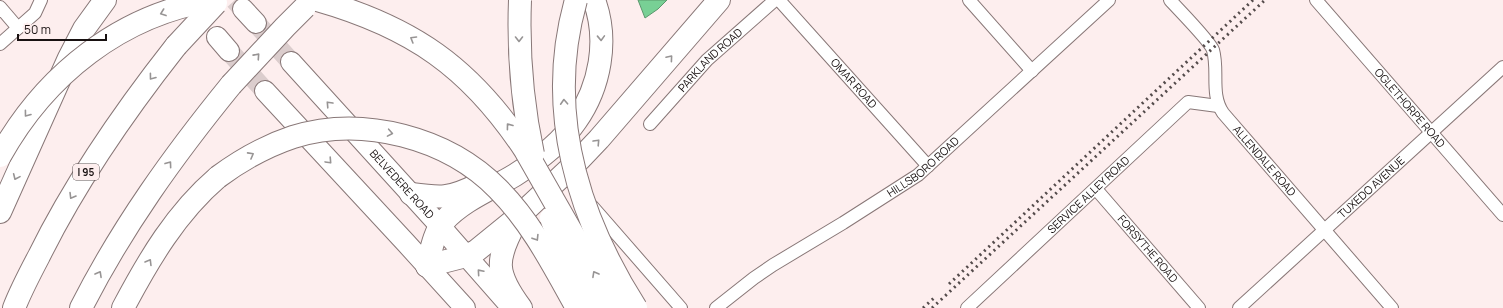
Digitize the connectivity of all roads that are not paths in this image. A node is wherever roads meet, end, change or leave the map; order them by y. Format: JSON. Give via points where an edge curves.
{"nodes":[{"id":1,"x":41,"y":0,"type":"edge"},
{"id":2,"x":95,"y":0,"type":"edge"},
{"id":3,"x":105,"y":0,"type":"edge"},
{"id":4,"x":520,"y":0,"type":"edge"},
{"id":5,"x":576,"y":0,"type":"edge"},
{"id":6,"x":594,"y":0,"type":"edge"},
{"id":7,"x":719,"y":0,"type":"edge"},
{"id":8,"x":775,"y":0,"type":"edge"},
{"id":9,"x":779,"y":0,"type":"edge"},
{"id":10,"x":969,"y":0,"type":"edge"},
{"id":11,"x":1109,"y":0,"type":"edge"},
{"id":12,"x":1170,"y":0,"type":"edge"},
{"id":13,"x":1316,"y":0,"type":"edge"},
{"id":14,"x":215,"y":1,"type":"edge"},
{"id":15,"x":311,"y":3,"type":"edge"},
{"id":16,"x":0,"y":7,"type":"edge"},
{"id":17,"x":18,"y":28,"type":"junction"},
{"id":18,"x":84,"y":29,"type":"junction"},
{"id":19,"x":0,"y":44,"type":"edge"},
{"id":20,"x":291,"y":62,"type":"tunnel mouth"},
{"id":21,"x":1503,"y":67,"type":"edge"},
{"id":22,"x":1032,"y":71,"type":"junction"},
{"id":23,"x":265,"y":90,"type":"tunnel mouth"},
{"id":24,"x":1218,"y":106,"type":"junction"},
{"id":25,"x":650,"y":124,"type":"dead end"},
{"id":26,"x":1431,"y":132,"type":"junction"},
{"id":27,"x":550,"y":149,"type":"junction"},
{"id":28,"x":0,"y":156,"type":"edge"},
{"id":29,"x":928,"y":166,"type":"junction"},
{"id":30,"x":1096,"y":189,"type":"junction"},
{"id":31,"x":411,"y":194,"type":"junction"},
{"id":32,"x":590,"y":204,"type":"dead end"},
{"id":33,"x":0,"y":212,"type":"edge"},
{"id":34,"x":1503,"y":215,"type":"edge"},
{"id":35,"x":518,"y":217,"type":"junction"},
{"id":36,"x":440,"y":226,"type":"junction"},
{"id":37,"x":1324,"y":231,"type":"junction"},
{"id":38,"x":466,"y":256,"type":"junction"},
{"id":39,"x":427,"y":266,"type":"junction"},
{"id":40,"x":14,"y":308,"type":"edge"},
{"id":41,"x":80,"y":308,"type":"edge"},
{"id":42,"x":124,"y":308,"type":"edge"},
{"id":43,"x":465,"y":308,"type":"edge"},
{"id":44,"x":512,"y":308,"type":"edge"},
{"id":45,"x":520,"y":308,"type":"edge"},
{"id":46,"x":577,"y":308,"type":"edge"},
{"id":47,"x":594,"y":308,"type":"edge"},
{"id":48,"x":615,"y":308,"type":"edge"},
{"id":49,"x":636,"y":308,"type":"edge"},
{"id":50,"x":681,"y":308,"type":"edge"},
{"id":51,"x":716,"y":308,"type":"edge"},
{"id":52,"x":967,"y":308,"type":"edge"},
{"id":53,"x":1199,"y":308,"type":"edge"},
{"id":54,"x":1240,"y":308,"type":"edge"},
{"id":55,"x":1392,"y":308,"type":"edge"}],
"edges":[{"from":1,"to":17,"type":"street","via":[[35,13]]},
{"from":2,"to":18,"type":"highway"},
{"from":3,"to":18,"type":"highway"},
{"from":4,"to":47,"type":"highway","one_way":true,"bridge":true,"via":[[520,71],[533,154],[549,212],[568,262]]},
{"from":49,"to":5,"type":"highway","one_way":true,"bridge":true,"via":[[612,268],[591,221],[569,146],[565,118],[565,68],[569,27]]},
{"from":6,"to":27,"type":"highway","one_way":true,"via":[[601,36],[596,80],[575,123]]},
{"from":35,"to":7,"type":"highway","one_way":true,"via":[[599,140]]},
{"from":8,"to":25,"type":"street","name":"PARKLAND ROAD","via":[[707,60]]},
{"from":9,"to":29,"type":"street","name":"OMAR ROAD"},
{"from":10,"to":22,"type":"street"},
{"from":11,"to":22,"type":"street","name":"HILLSBORO ROAD"},
{"from":12,"to":24,"type":"street","name":"ALLENDALE ROAD","via":[[1212,48]]},
{"from":13,"to":26,"type":"street","name":"OGLETHORPE ROAD"},
{"from":14,"to":28,"type":"highway","one_way":true,"bridge":true,"via":[[166,11],[98,46],[68,69],[42,95],[18,126]]},
{"from":14,"to":40,"type":"highway","number":"I 95","one_way":true,"bridge":true,"via":[[133,101],[97,155],[46,242]]},
{"from":41,"to":15,"type":"highway","one_way":true,"bridge":true,"via":[[151,189],[190,136],[231,85]]},
{"from":48,"to":15,"type":"highway","one_way":true,"bridge":true,"via":[[525,150],[484,96],[444,60],[401,32],[360,13]]},
{"from":16,"to":17,"type":"street"},
{"from":17,"to":19,"type":"street"},
{"from":18,"to":33,"type":"highway","one_way":true},
{"from":31,"to":20,"type":"main road","name":"BELVEDERE ROAD","one_way":true},
{"from":21,"to":26,"type":"street","name":"TUXEDO AVENUE"},
{"from":22,"to":29,"type":"street","name":"HILLSBORO ROAD"},
{"from":23,"to":39,"type":"main road","one_way":true},
{"from":24,"to":30,"type":"street","name":"SERVICE ALLEY ROAD","via":[[1188,102]]},
{"from":24,"to":37,"type":"street","name":"ALLENDALE ROAD"},
{"from":26,"to":34,"type":"street","name":"OGLETHORPE ROAD"},
{"from":26,"to":37,"type":"street","name":"TUXEDO AVENUE"},
{"from":27,"to":31,"type":"highway","via":[[459,194],[439,197]]},
{"from":27,"to":36,"type":"highway","via":[[524,169],[467,203]]},
{"from":29,"to":51,"type":"street","name":"HILLSBORO ROAD","via":[[843,223],[773,265]]},
{"from":30,"to":52,"type":"street","name":"SERVICE ALLEY ROAD"},
{"from":30,"to":53,"type":"street","name":"FORSYTHE ROAD"},
{"from":31,"to":36,"type":"main road","name":"BELVEDERE ROAD"},
{"from":32,"to":50,"type":"street"},
{"from":35,"to":38,"type":"highway"},
{"from":35,"to":45,"type":"highway","via":[[506,241],[501,266],[506,287]]},
{"from":36,"to":38,"type":"main road","name":"BELVEDERE ROAD"},
{"from":36,"to":39,"type":"highway"},
{"from":37,"to":54,"type":"street","name":"TUXEDO AVENUE"},
{"from":37,"to":55,"type":"street","name":"ALLENDALE ROAD"},
{"from":38,"to":39,"type":"highway"},
{"from":44,"to":38,"type":"main road","name":"BELVEDERE ROAD","one_way":true},
{"from":39,"to":43,"type":"main road"},
{"from":42,"to":46,"type":"highway","one_way":true,"bridge":true,"via":[[167,232],[192,202],[218,177],[260,151],[293,137],[341,129],[396,134],[445,151],[473,168],[509,201],[535,237]]}]}
